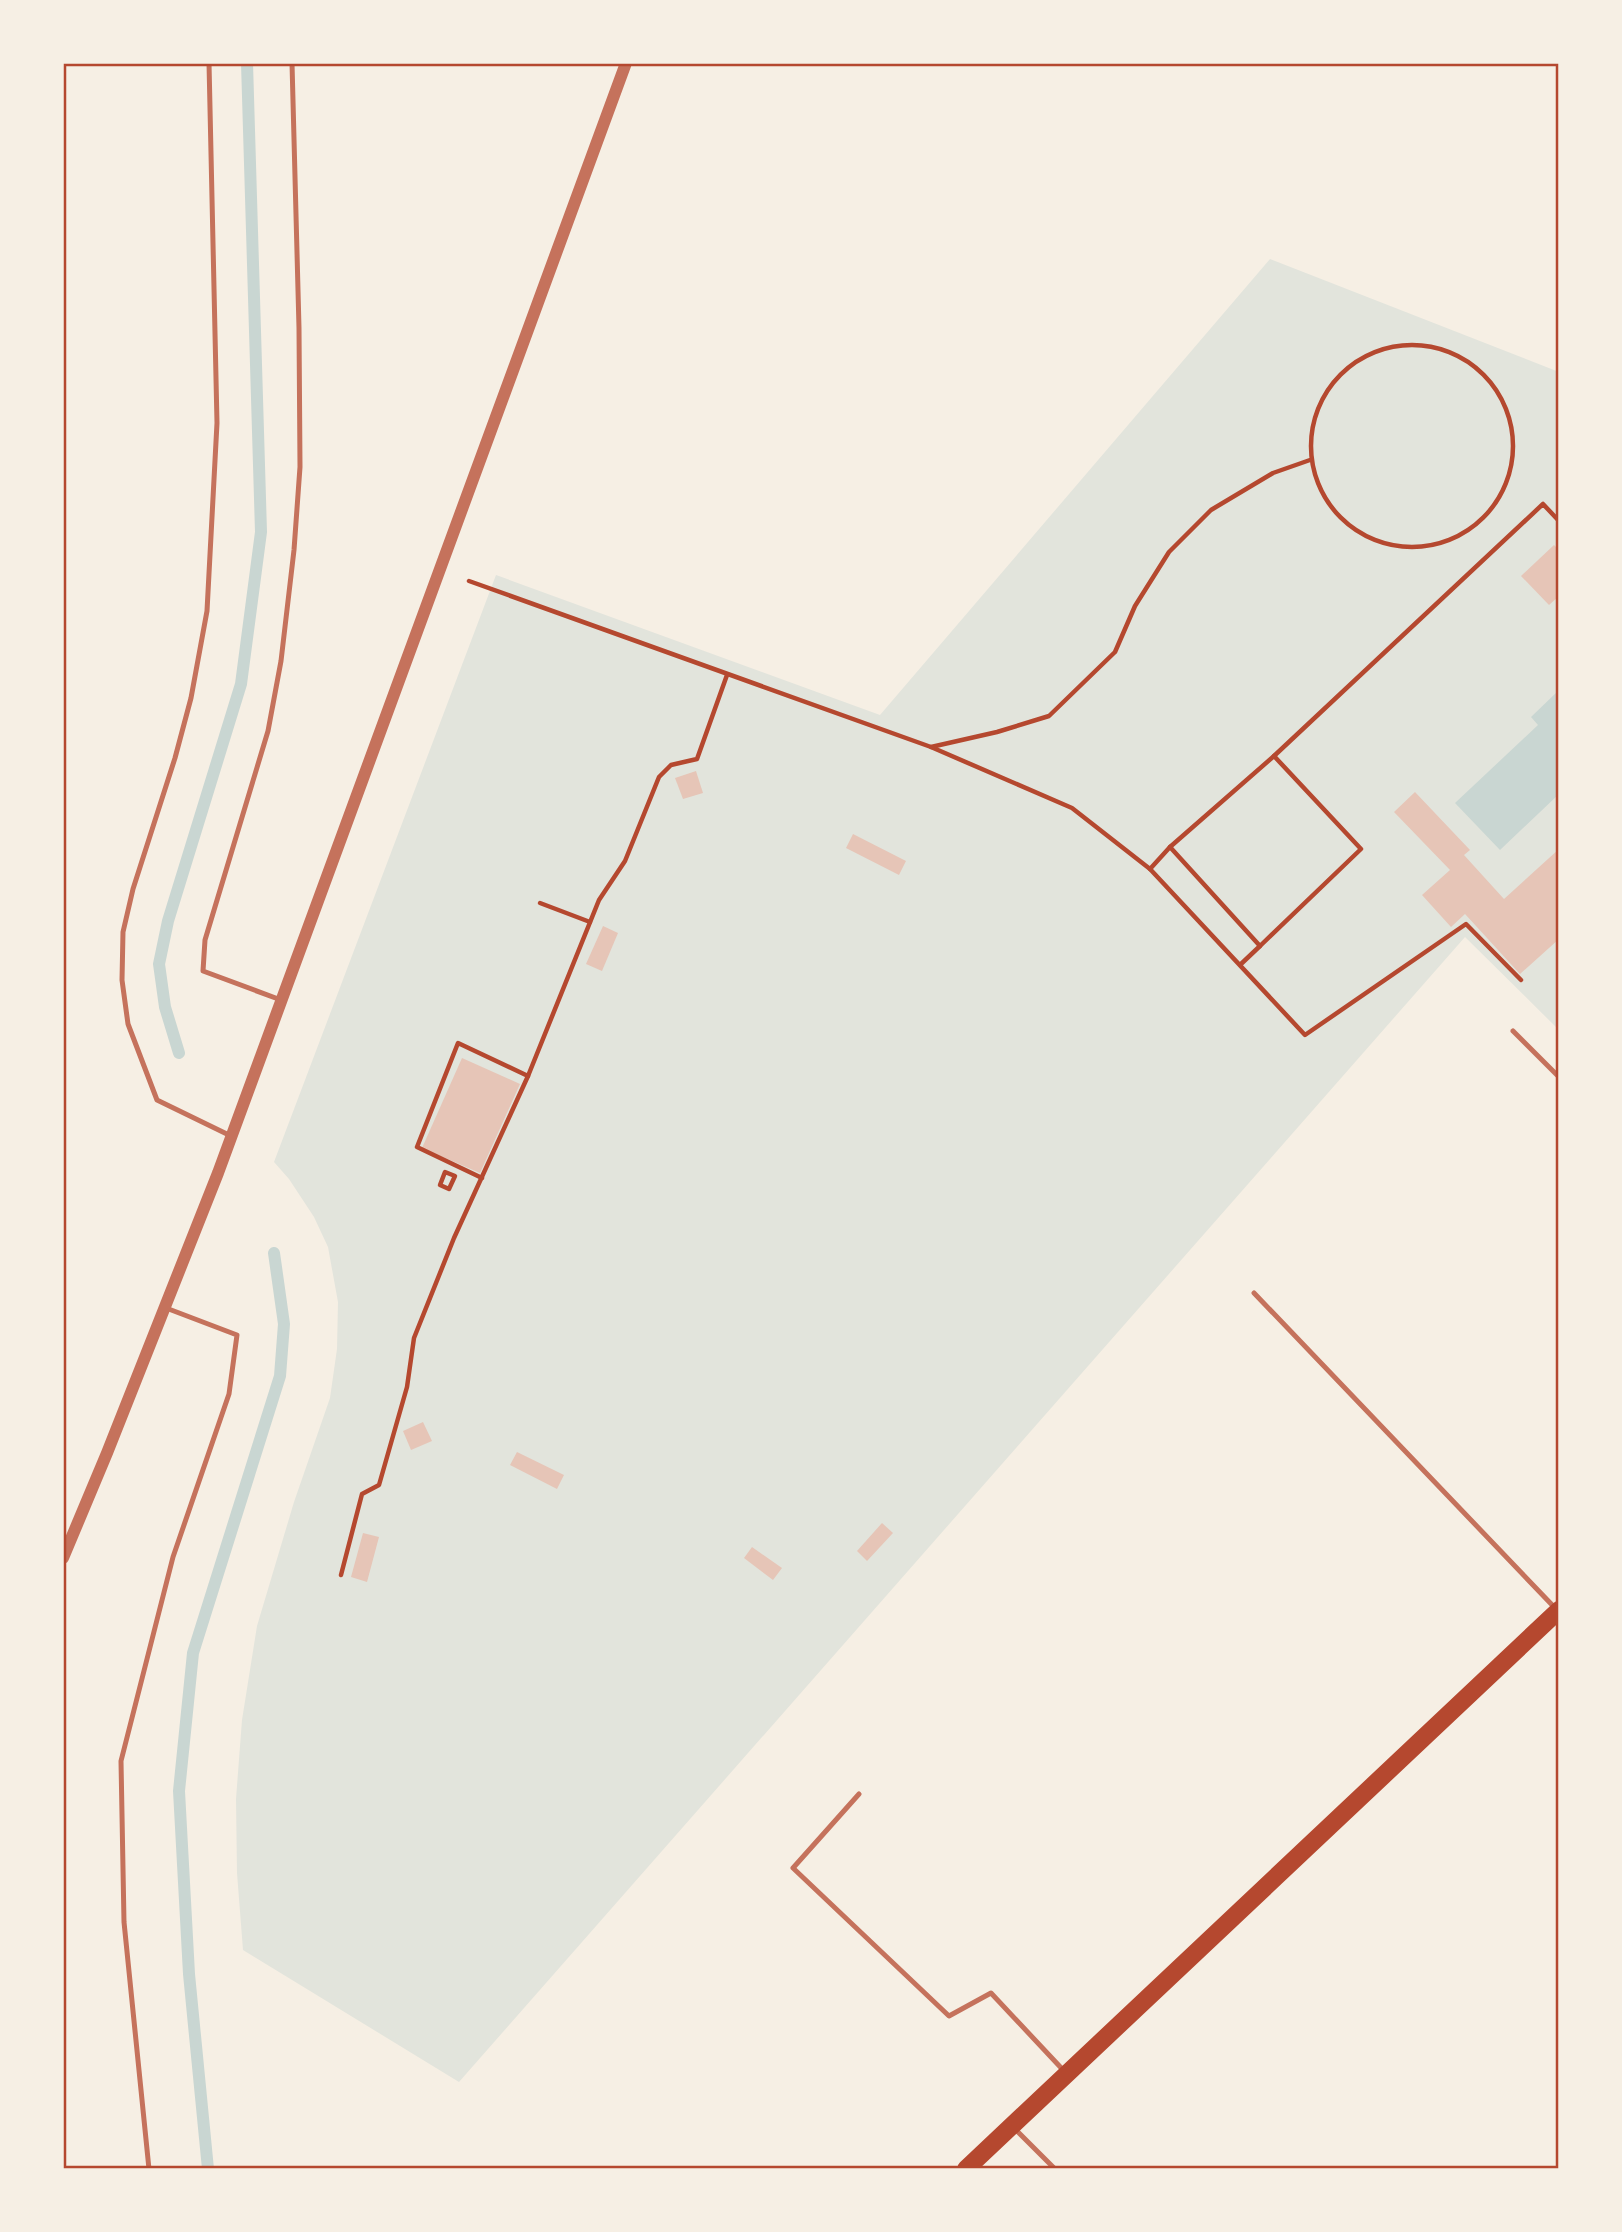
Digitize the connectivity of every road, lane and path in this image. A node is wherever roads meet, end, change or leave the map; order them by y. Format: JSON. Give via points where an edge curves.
{"nodes":[{"id":1,"x":209,"y":63,"type":"edge"},
{"id":2,"x":292,"y":63,"type":"edge"},
{"id":3,"x":626,"y":63,"type":"edge"},
{"id":4,"x":1311,"y":460,"type":"junction"},
{"id":5,"x":1559,"y":521,"type":"edge"},
{"id":6,"x":469,"y":582,"type":"dead end"},
{"id":7,"x":727,"y":675,"type":"junction"},
{"id":8,"x":931,"y":747,"type":"junction"},
{"id":9,"x":1274,"y":756,"type":"junction"},
{"id":10,"x":1170,"y":848,"type":"junction"},
{"id":11,"x":1150,"y":869,"type":"junction"},
{"id":12,"x":540,"y":903,"type":"dead end"},
{"id":13,"x":590,"y":922,"type":"junction"},
{"id":14,"x":1260,"y":946,"type":"junction"},
{"id":15,"x":1241,"y":964,"type":"junction"},
{"id":16,"x":1521,"y":981,"type":"dead end"},
{"id":17,"x":281,"y":1000,"type":"junction"},
{"id":18,"x":1513,"y":1031,"type":"dead end"},
{"id":19,"x":528,"y":1076,"type":"junction"},
{"id":20,"x":1559,"y":1077,"type":"edge"},
{"id":21,"x":230,"y":1136,"type":"junction"},
{"id":22,"x":482,"y":1178,"type":"junction"},
{"id":23,"x":1254,"y":1293,"type":"dead end"},
{"id":24,"x":165,"y":1307,"type":"junction"},
{"id":25,"x":63,"y":1558,"type":"edge"},
{"id":26,"x":341,"y":1574,"type":"dead end"},
{"id":27,"x":1558,"y":1610,"type":"edge"},
{"id":28,"x":859,"y":1794,"type":"dead end"},
{"id":29,"x":1067,"y":2074,"type":"junction"},
{"id":30,"x":1012,"y":2126,"type":"junction"},
{"id":31,"x":149,"y":2169,"type":"edge"},
{"id":32,"x":965,"y":2169,"type":"edge"},
{"id":33,"x":1055,"y":2169,"type":"edge"}],
"edges":[{"from":1,"to":21,"type":"lane","via":[[217,423],[207,611],[191,698],[123,932],[121,980],[128,1024],[157,1100]]},
{"from":2,"to":17,"type":"lane","via":[[300,467],[294,550],[268,731],[205,940],[203,971]]},
{"from":3,"to":17,"type":"street"},
{"from":4,"to":4,"type":"path","via":[[1327,503],[1358,533],[1398,548],[1441,544],[1479,524],[1505,491],[1515,449],[1508,407],[1483,372],[1447,350],[1405,344],[1364,355],[1332,383],[1313,421]]},
{"from":4,"to":8,"type":"path","via":[[1273,473],[1211,510],[1169,552],[1135,606],[1115,652],[1049,716]]},
{"from":5,"to":9,"type":"path","via":[[1543,504]]},
{"from":6,"to":7,"type":"path"},
{"from":7,"to":8,"type":"path"},
{"from":7,"to":13,"type":"path","via":[[696,759],[671,765],[659,777],[625,862]]},
{"from":8,"to":11,"type":"path","via":[[1072,808]]},
{"from":9,"to":10,"type":"path"},
{"from":9,"to":14,"type":"path","via":[[1362,849]]},
{"from":10,"to":11,"type":"path"},
{"from":10,"to":14,"type":"path"},
{"from":11,"to":15,"type":"path"},
{"from":12,"to":13,"type":"path"},
{"from":13,"to":19,"type":"path"},
{"from":14,"to":15,"type":"path"},
{"from":15,"to":16,"type":"path","via":[[1305,1035],[1466,924]]},
{"from":17,"to":21,"type":"street"},
{"from":18,"to":20,"type":"lane"},
{"from":19,"to":22,"type":"path"},
{"from":19,"to":22,"type":"path","via":[[458,1043],[417,1147]]},
{"from":21,"to":24,"type":"street"},
{"from":22,"to":26,"type":"path","via":[[414,1338],[407,1387],[379,1485],[362,1494]]},
{"from":23,"to":27,"type":"lane"},
{"from":24,"to":25,"type":"street"},
{"from":24,"to":31,"type":"lane","via":[[237,1335],[229,1394],[173,1556],[121,1761],[124,1922]]},
{"from":27,"to":29,"type":"main road"},
{"from":28,"to":29,"type":"lane","via":[[793,1868],[948,2016],[991,1993]]},
{"from":29,"to":30,"type":"main road"},
{"from":30,"to":32,"type":"main road"},
{"from":30,"to":33,"type":"lane"}]}
